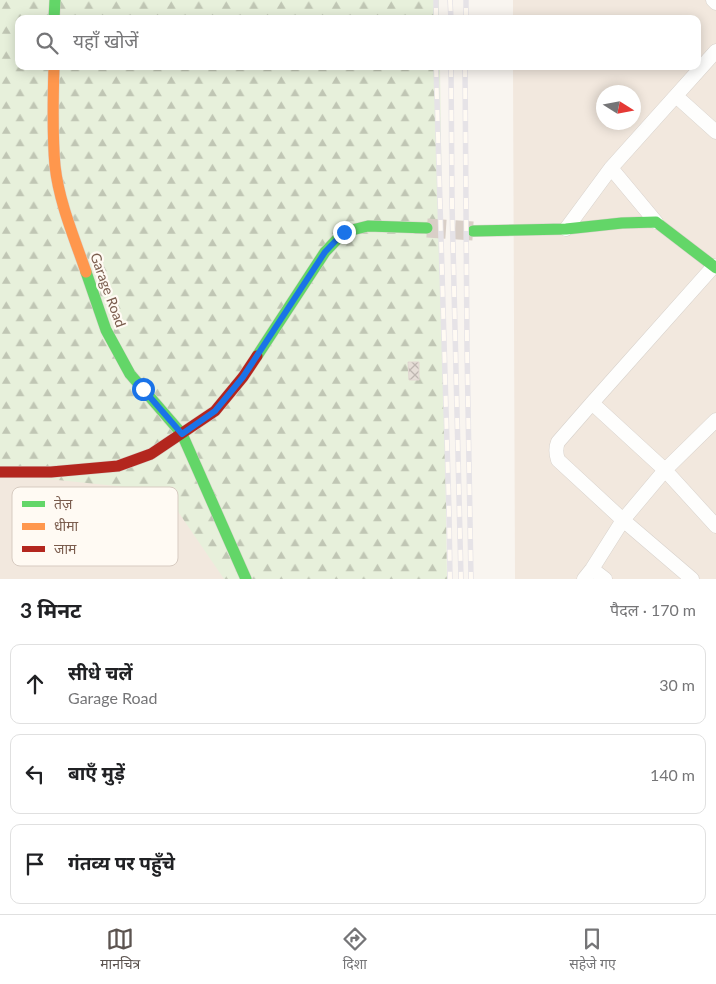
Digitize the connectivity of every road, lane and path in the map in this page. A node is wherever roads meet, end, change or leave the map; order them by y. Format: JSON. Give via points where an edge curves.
{"nodes":[{"id":1,"x":55,"y":0,"type":"edge"},
{"id":2,"x":713,"y":0,"type":"edge"},
{"id":3,"x":716,"y":3,"type":"edge"},
{"id":4,"x":54,"y":15,"type":"edge"},
{"id":5,"x":716,"y":51,"type":"edge"},
{"id":6,"x":701,"y":68,"type":"edge"},
{"id":7,"x":54,"y":70,"type":"edge"},
{"id":8,"x":699,"y":70,"type":"edge"},
{"id":9,"x":676,"y":96,"type":"junction"},
{"id":10,"x":716,"y":132,"type":"edge"},
{"id":11,"x":611,"y":168,"type":"junction"},
{"id":12,"x":656,"y":222,"type":"junction"},
{"id":13,"x":427,"y":228,"type":"tunnel mouth"},
{"id":14,"x":566,"y":229,"type":"junction"},
{"id":15,"x":473,"y":231,"type":"tunnel mouth"},
{"id":16,"x":715,"y":267,"type":"edge"},
{"id":17,"x":592,"y":403,"type":"junction"},
{"id":18,"x":716,"y":420,"type":"edge"},
{"id":19,"x":182,"y":434,"type":"junction"},
{"id":20,"x":665,"y":470,"type":"junction"},
{"id":21,"x":0,"y":472,"type":"edge"},
{"id":22,"x":624,"y":520,"type":"junction"},
{"id":23,"x":716,"y":526,"type":"edge"},
{"id":24,"x":588,"y":574,"type":"edge"},
{"id":25,"x":246,"y":579,"type":"edge"},
{"id":26,"x":604,"y":579,"type":"edge"},
{"id":27,"x":692,"y":579,"type":"edge"}],
"edges":[{"from":1,"to":4,"type":"street"},
{"from":2,"to":3,"type":"street"},
{"from":5,"to":6,"type":"street"},
{"from":7,"to":19,"type":"street","name":"Garage Road","via":[[55,166],[63,206],[106,330],[130,374]]},
{"from":8,"to":9,"type":"street"},
{"from":9,"to":10,"type":"street"},
{"from":9,"to":11,"type":"street"},
{"from":11,"to":12,"type":"street"},
{"from":11,"to":14,"type":"street"},
{"from":12,"to":14,"type":"street"},
{"from":12,"to":16,"type":"street"},
{"from":13,"to":19,"type":"street","via":[[368,226],[344,232],[325,252],[243,377],[215,411]]},
{"from":14,"to":15,"type":"street"},
{"from":16,"to":17,"type":"street"},
{"from":17,"to":20,"type":"street"},
{"from":17,"to":22,"type":"street","via":[[558,442],[556,455]]},
{"from":18,"to":20,"type":"street"},
{"from":19,"to":21,"type":"street","via":[[151,454],[118,466],[51,472]]},
{"from":19,"to":25,"type":"street","name":"Garage Road"},
{"from":20,"to":22,"type":"street"},
{"from":20,"to":23,"type":"street"},
{"from":22,"to":24,"type":"street"},
{"from":22,"to":27,"type":"street"},
{"from":24,"to":26,"type":"street"}]}
